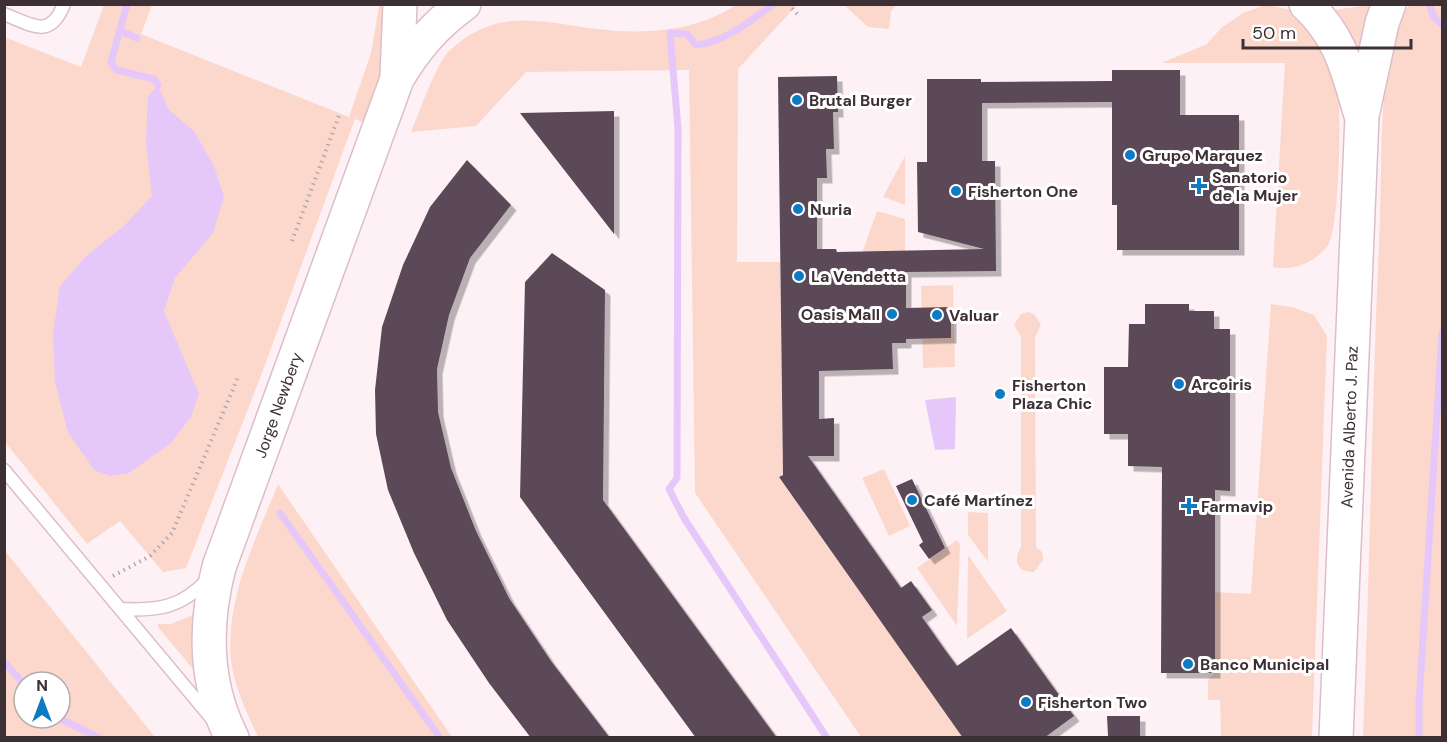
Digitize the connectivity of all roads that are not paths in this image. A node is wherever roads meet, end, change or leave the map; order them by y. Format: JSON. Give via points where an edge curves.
{"nodes":[{"id":1,"x":64,"y":4,"type":"edge"},
{"id":2,"x":400,"y":4,"type":"edge"},
{"id":3,"x":464,"y":4,"type":"edge"},
{"id":4,"x":1306,"y":4,"type":"edge"},
{"id":5,"x":1389,"y":4,"type":"edge"},
{"id":6,"x":4,"y":14,"type":"edge"},
{"id":7,"x":397,"y":79,"type":"junction"},
{"id":8,"x":1362,"y":116,"type":"junction"},
{"id":9,"x":4,"y":470,"type":"edge"},
{"id":10,"x":219,"y":567,"type":"junction"},
{"id":11,"x":120,"y":609,"type":"junction"},
{"id":12,"x":227,"y":738,"type":"edge"},
{"id":13,"x":232,"y":738,"type":"edge"},
{"id":14,"x":1336,"y":738,"type":"edge"}],
"edges":[{"from":1,"to":6,"type":"lane","via":[[59,18],[48,27]]},
{"from":2,"to":7,"type":"main road","name":"Jorge Newbery"},
{"from":3,"to":7,"type":"main road","name":"Jorge Newbery","via":[[439,23],[410,56]]},
{"from":4,"to":8,"type":"main road","name":"Avenida Alberto J. Paz","via":[[1323,20],[1340,46]]},
{"from":5,"to":8,"type":"main road","name":"Avenida Alberto J. Paz"},
{"from":7,"to":10,"type":"main road","name":"Jorge Newbery"},
{"from":8,"to":14,"type":"main road","name":"Avenida Alberto J. Paz"},
{"from":9,"to":11,"type":"lane"},
{"from":10,"to":11,"type":"lane","via":[[196,592],[174,605]]},
{"from":10,"to":13,"type":"main road","name":"Jorge Newbery","via":[[211,598],[209,663],[215,694]]},
{"from":11,"to":12,"type":"lane"}]}
